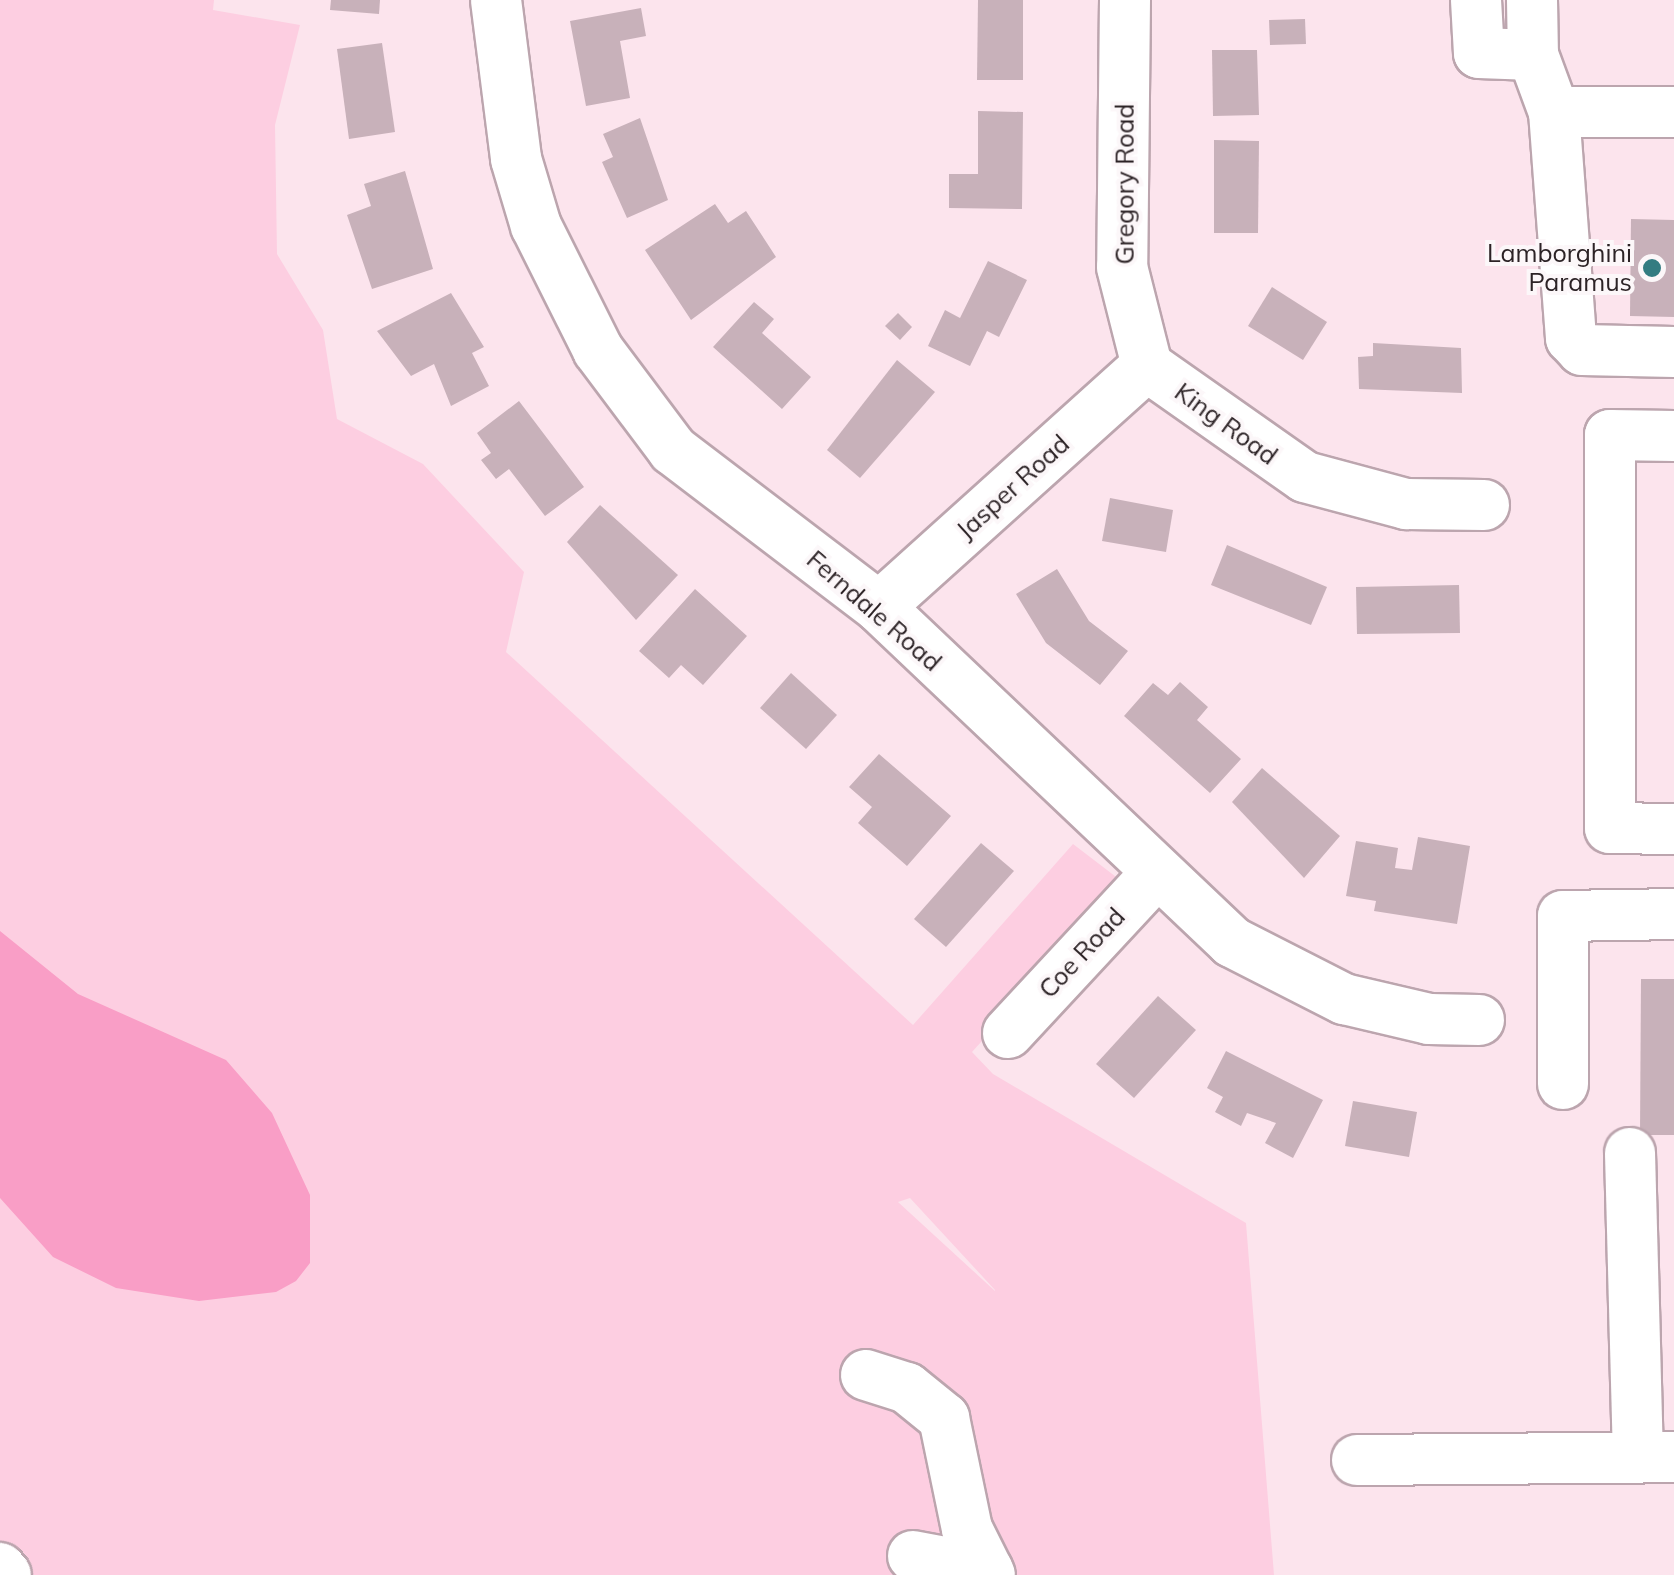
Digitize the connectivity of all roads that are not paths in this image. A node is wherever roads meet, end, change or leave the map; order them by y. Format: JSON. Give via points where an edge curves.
{"nodes":[{"id":1,"x":496,"y":0,"type":"edge"},
{"id":2,"x":1125,"y":0,"type":"edge"},
{"id":3,"x":1476,"y":0,"type":"edge"},
{"id":4,"x":1532,"y":0,"type":"edge"},
{"id":5,"x":1534,"y":55,"type":"junction"},
{"id":6,"x":1554,"y":112,"type":"junction"},
{"id":7,"x":1674,"y":112,"type":"edge"},
{"id":8,"x":1674,"y":352,"type":"edge"},
{"id":9,"x":1147,"y":366,"type":"junction"},
{"id":10,"x":1674,"y":436,"type":"edge"},
{"id":11,"x":1484,"y":505,"type":"dead end"},
{"id":12,"x":879,"y":608,"type":"junction"},
{"id":13,"x":1674,"y":829,"type":"edge"},
{"id":14,"x":1156,"y":874,"type":"junction"},
{"id":15,"x":1674,"y":914,"type":"edge"},
{"id":16,"x":1479,"y":1020,"type":"dead end"},
{"id":17,"x":1008,"y":1033,"type":"dead end"},
{"id":18,"x":1563,"y":1084,"type":"dead end"},
{"id":19,"x":1630,"y":1153,"type":"dead end"},
{"id":20,"x":866,"y":1375,"type":"dead end"},
{"id":21,"x":1656,"y":1457,"type":"edge"},
{"id":22,"x":1356,"y":1460,"type":"dead end"},
{"id":23,"x":913,"y":1556,"type":"dead end"},
{"id":24,"x":0,"y":1568,"type":"edge"},
{"id":25,"x":989,"y":1573,"type":"edge"},
{"id":26,"x":6,"y":1575,"type":"edge"}],
"edges":[{"from":1,"to":12,"type":"street","name":"Ferndale Road","via":[[526,192],[598,350],[673,450]]},
{"from":2,"to":9,"type":"street","name":"Gregory Road","via":[[1122,267]]},
{"from":3,"to":5,"type":"street","via":[[1479,54]]},
{"from":4,"to":5,"type":"street"},
{"from":5,"to":6,"type":"street"},
{"from":6,"to":7,"type":"street"},
{"from":6,"to":8,"type":"street","via":[[1571,338],[1582,350]]},
{"from":9,"to":11,"type":"street","name":"King Road","via":[[1305,477],[1406,504]]},
{"from":9,"to":12,"type":"street","name":"Jasper Road"},
{"from":10,"to":13,"type":"street","via":[[1610,435],[1610,828]]},
{"from":12,"to":14,"type":"street","name":"Ferndale Road"},
{"from":14,"to":16,"type":"street","name":"Ferndale Road","via":[[1284,974],[1395,1012]]},
{"from":14,"to":17,"type":"street","name":"Coe Road"},
{"from":15,"to":18,"type":"street","via":[[1564,916]]},
{"from":19,"to":21,"type":"street"},
{"from":20,"to":25,"type":"street","via":[[908,1388],[944,1418],[967,1529]]},
{"from":21,"to":22,"type":"street"},
{"from":23,"to":25,"type":"street"},
{"from":24,"to":26,"type":"street"}]}
